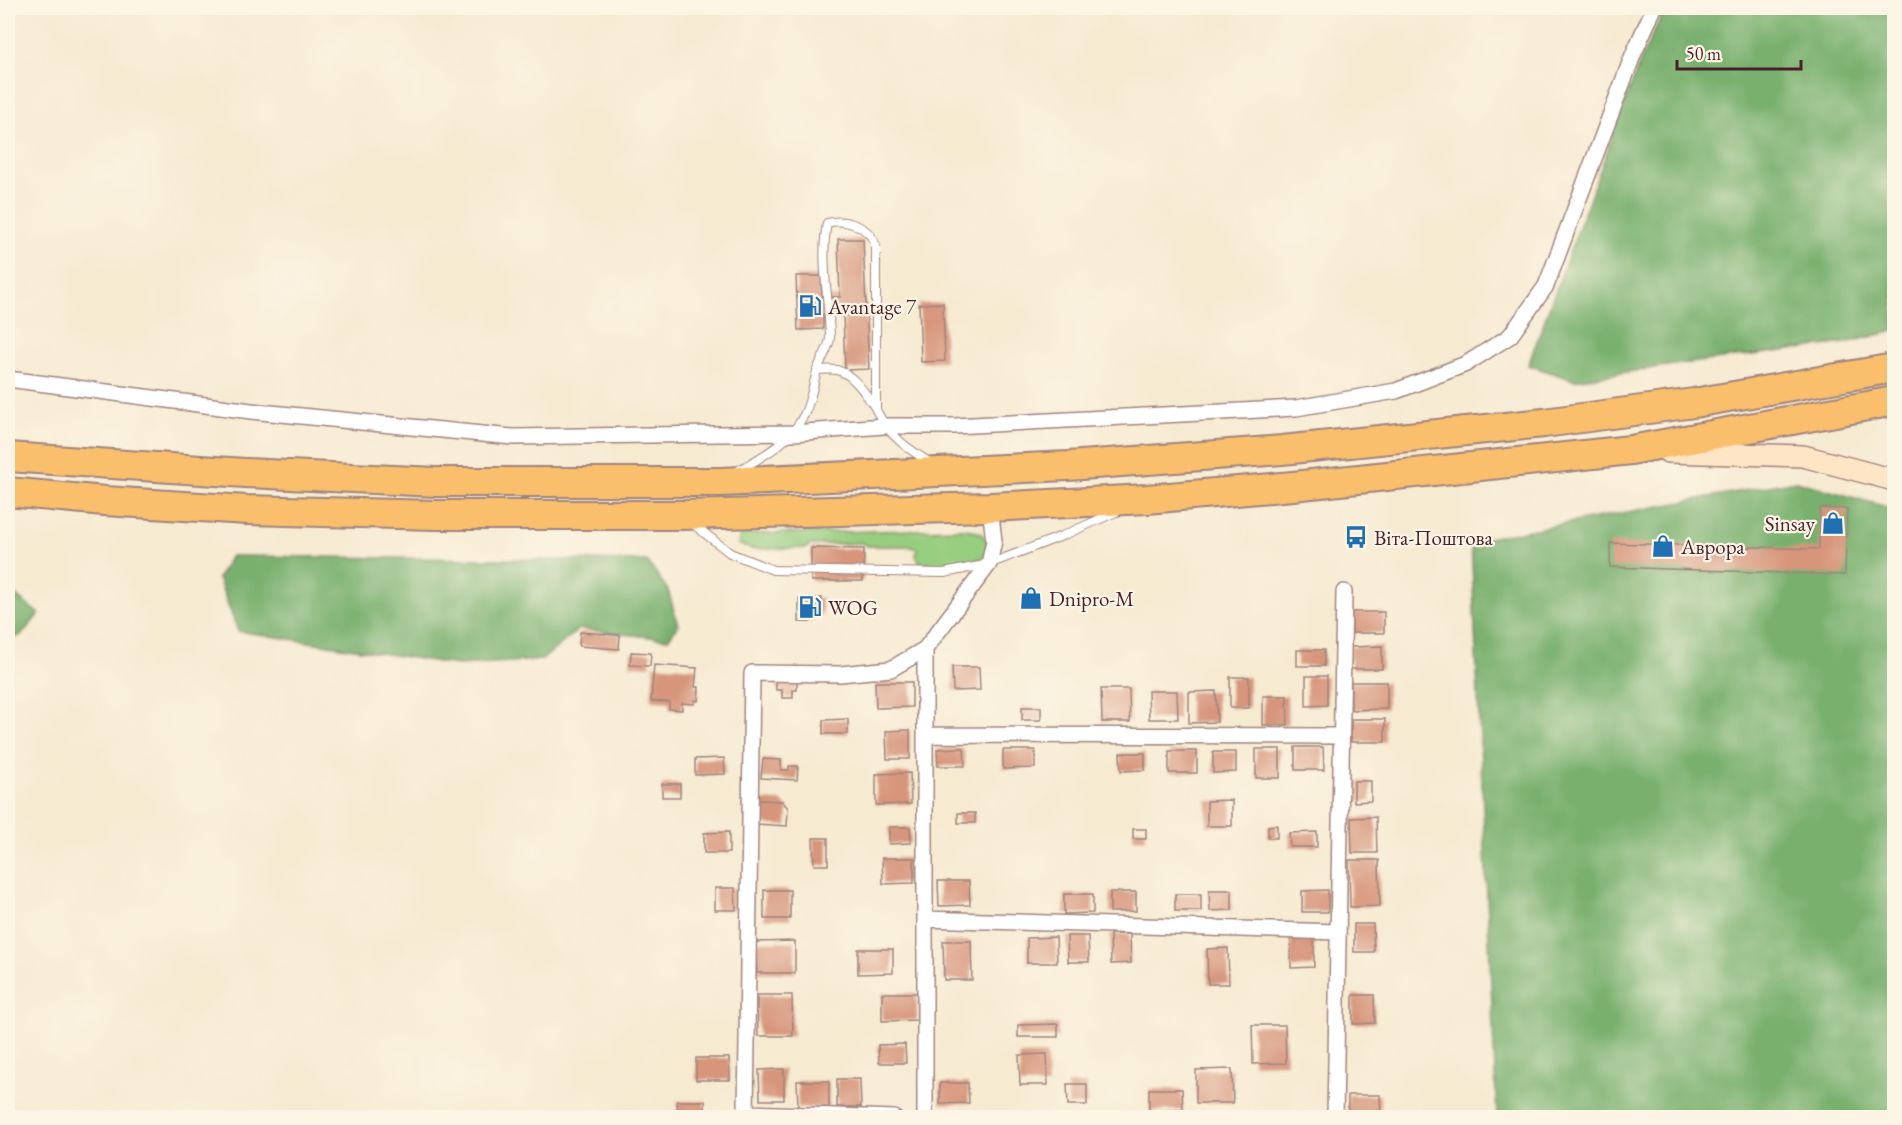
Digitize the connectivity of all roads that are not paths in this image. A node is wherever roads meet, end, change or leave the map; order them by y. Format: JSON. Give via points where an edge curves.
{"nodes":[{"id":1,"x":1654,"y":8,"type":"edge"},
{"id":2,"x":1894,"y":368,"type":"edge"},
{"id":3,"x":817,"y":370,"type":"junction"},
{"id":4,"x":8,"y":379,"type":"edge"},
{"id":5,"x":1894,"y":401,"type":"edge"},
{"id":6,"x":876,"y":410,"type":"junction"},
{"id":7,"x":884,"y":426,"type":"junction"},
{"id":8,"x":793,"y":433,"type":"junction"},
{"id":9,"x":1631,"y":450,"type":"junction"},
{"id":10,"x":8,"y":457,"type":"edge"},
{"id":11,"x":943,"y":471,"type":"junction"},
{"id":12,"x":1894,"y":480,"type":"edge"},
{"id":13,"x":720,"y":482,"type":"junction"},
{"id":14,"x":8,"y":492,"type":"edge"},
{"id":15,"x":1147,"y":499,"type":"junction"},
{"id":16,"x":990,"y":507,"type":"junction"},
{"id":17,"x":682,"y":515,"type":"junction"},
{"id":18,"x":989,"y":564,"type":"junction"},
{"id":19,"x":1344,"y":592,"type":"dead end"},
{"id":20,"x":925,"y":649,"type":"junction"},
{"id":21,"x":925,"y":735,"type":"junction"},
{"id":22,"x":1341,"y":736,"type":"junction"},
{"id":23,"x":925,"y":919,"type":"junction"},
{"id":24,"x":1338,"y":932,"type":"junction"},
{"id":25,"x":894,"y":1118,"type":"edge"},
{"id":26,"x":925,"y":1118,"type":"edge"},
{"id":27,"x":1335,"y":1118,"type":"edge"}],
"edges":[{"from":1,"to":7,"type":"street","via":[[1546,286],[1510,336],[1466,364],[1396,391],[1296,408],[954,426]]},
{"from":2,"to":11,"type":"highway","via":[[1694,403],[1544,423],[1282,450]]},
{"from":3,"to":6,"type":"lane","via":[[836,370],[846,375]]},
{"from":3,"to":6,"type":"lane","via":[[830,340],[824,264],[826,223],[839,219],[857,225],[874,239],[876,247]]},
{"from":3,"to":8,"type":"lane","via":[[805,414]]},
{"from":4,"to":8,"type":"street","via":[[251,411],[512,437]]},
{"from":5,"to":9,"type":"highway"},
{"from":6,"to":7,"type":"lane"},
{"from":7,"to":8,"type":"street"},
{"from":7,"to":11,"type":"lane","via":[[905,447]]},
{"from":8,"to":13,"type":"lane","via":[[769,453]]},
{"from":9,"to":12,"type":"street","via":[[1803,456]]},
{"from":9,"to":15,"type":"highway"},
{"from":10,"to":13,"type":"highway","via":[[435,482]]},
{"from":11,"to":13,"type":"highway"},
{"from":14,"to":17,"type":"highway","via":[[247,510]]},
{"from":15,"to":16,"type":"highway"},
{"from":15,"to":18,"type":"lane"},
{"from":16,"to":17,"type":"highway"},
{"from":16,"to":18,"type":"street","via":[[994,541]]},
{"from":17,"to":18,"type":"lane","via":[[730,553],[773,570],[944,573]]},
{"from":18,"to":20,"type":"street"},
{"from":19,"to":22,"type":"street"},
{"from":20,"to":21,"type":"street"},
{"from":20,"to":25,"type":"street","via":[[891,669],[840,674],[752,673],[746,1113]]},
{"from":21,"to":22,"type":"street"},
{"from":21,"to":23,"type":"street"},
{"from":22,"to":24,"type":"street"},
{"from":23,"to":24,"type":"street"},
{"from":23,"to":26,"type":"street"},
{"from":24,"to":27,"type":"street"}]}
